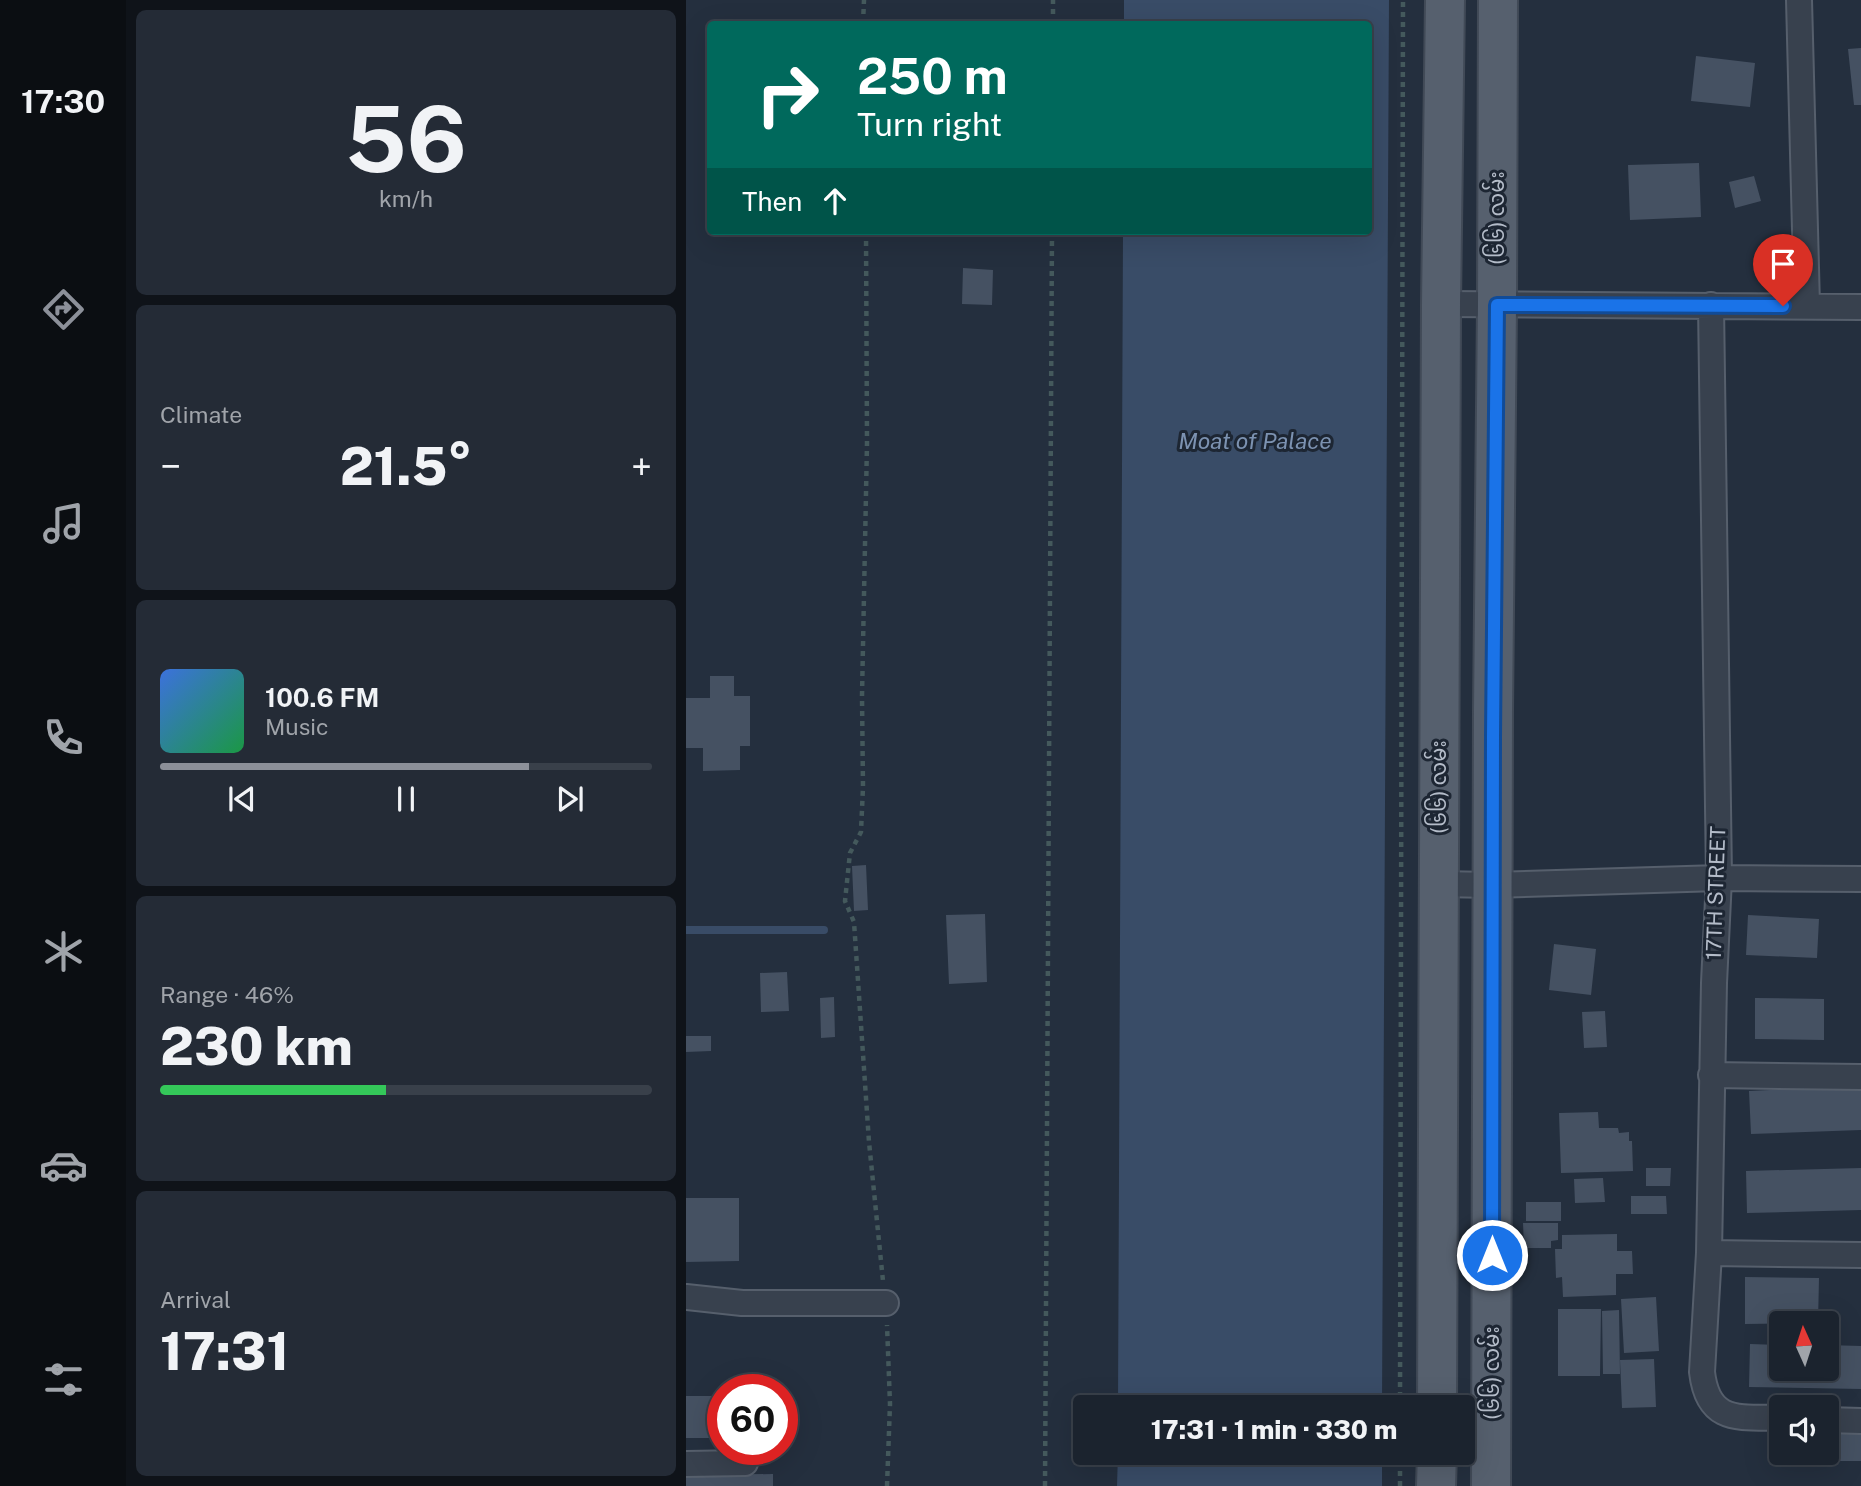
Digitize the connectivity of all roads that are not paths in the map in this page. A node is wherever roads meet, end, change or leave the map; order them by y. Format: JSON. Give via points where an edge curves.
{"nodes":[{"id":1,"x":1445,"y":0,"type":"edge"},
{"id":2,"x":1498,"y":0,"type":"edge"},
{"id":3,"x":1799,"y":0,"type":"edge"},
{"id":4,"x":1441,"y":304,"type":"junction"},
{"id":5,"x":1497,"y":305,"type":"junction"},
{"id":6,"x":1711,"y":306,"type":"junction"},
{"id":7,"x":1807,"y":306,"type":"junction"},
{"id":8,"x":1861,"y":307,"type":"edge"},
{"id":9,"x":1719,"y":878,"type":"junction"},
{"id":10,"x":1861,"y":879,"type":"edge"},
{"id":11,"x":1439,"y":884,"type":"junction"},
{"id":12,"x":1492,"y":885,"type":"junction"},
{"id":13,"x":1711,"y":1074,"type":"junction"},
{"id":14,"x":1861,"y":1077,"type":"edge"},
{"id":15,"x":1709,"y":1253,"type":"junction"},
{"id":16,"x":1861,"y":1255,"type":"edge"},
{"id":17,"x":686,"y":1297,"type":"edge"},
{"id":18,"x":886,"y":1303,"type":"road end"},
{"id":19,"x":1437,"y":1395,"type":"edge"},
{"id":20,"x":1769,"y":1418,"type":"edge"},
{"id":21,"x":1839,"y":1420,"type":"edge"},
{"id":22,"x":1861,"y":1421,"type":"edge"},
{"id":23,"x":686,"y":1464,"type":"edge"},
{"id":24,"x":707,"y":1464,"type":"edge"},
{"id":25,"x":1437,"y":1465,"type":"edge"},
{"id":26,"x":1436,"y":1486,"type":"edge"},
{"id":27,"x":1491,"y":1486,"type":"edge"}],
"edges":[{"from":1,"to":4,"type":"main road","name":"(၆၆) လမ်း"},
{"from":2,"to":5,"type":"main road","name":"(၆၆) လမ်း"},
{"from":3,"to":7,"type":"street"},
{"from":4,"to":5,"type":"street"},
{"from":4,"to":11,"type":"main road","name":"(၆၆) လမ်း"},
{"from":5,"to":6,"type":"street"},
{"from":5,"to":12,"type":"main road","name":"(၆၆) လမ်း"},
{"from":6,"to":7,"type":"street"},
{"from":6,"to":9,"type":"street","name":"17TH STREET"},
{"from":7,"to":8,"type":"street"},
{"from":9,"to":10,"type":"street"},
{"from":9,"to":12,"type":"street"},
{"from":9,"to":13,"type":"street","name":"17TH STREET"},
{"from":11,"to":12,"type":"street"},
{"from":11,"to":19,"type":"main road","name":"(၆၆) လမ်း"},
{"from":12,"to":27,"type":"main road","name":"(၆၆) လမ်း"},
{"from":13,"to":14,"type":"street"},
{"from":13,"to":15,"type":"street","name":"17TH STREET"},
{"from":15,"to":16,"type":"street"},
{"from":15,"to":20,"type":"street","name":"17TH STREET","via":[[1704,1389],[1721,1413]]},
{"from":17,"to":18,"type":"street","via":[[742,1303]]},
{"from":21,"to":22,"type":"street"},
{"from":23,"to":24,"type":"street"},
{"from":25,"to":26,"type":"main road"}]}
